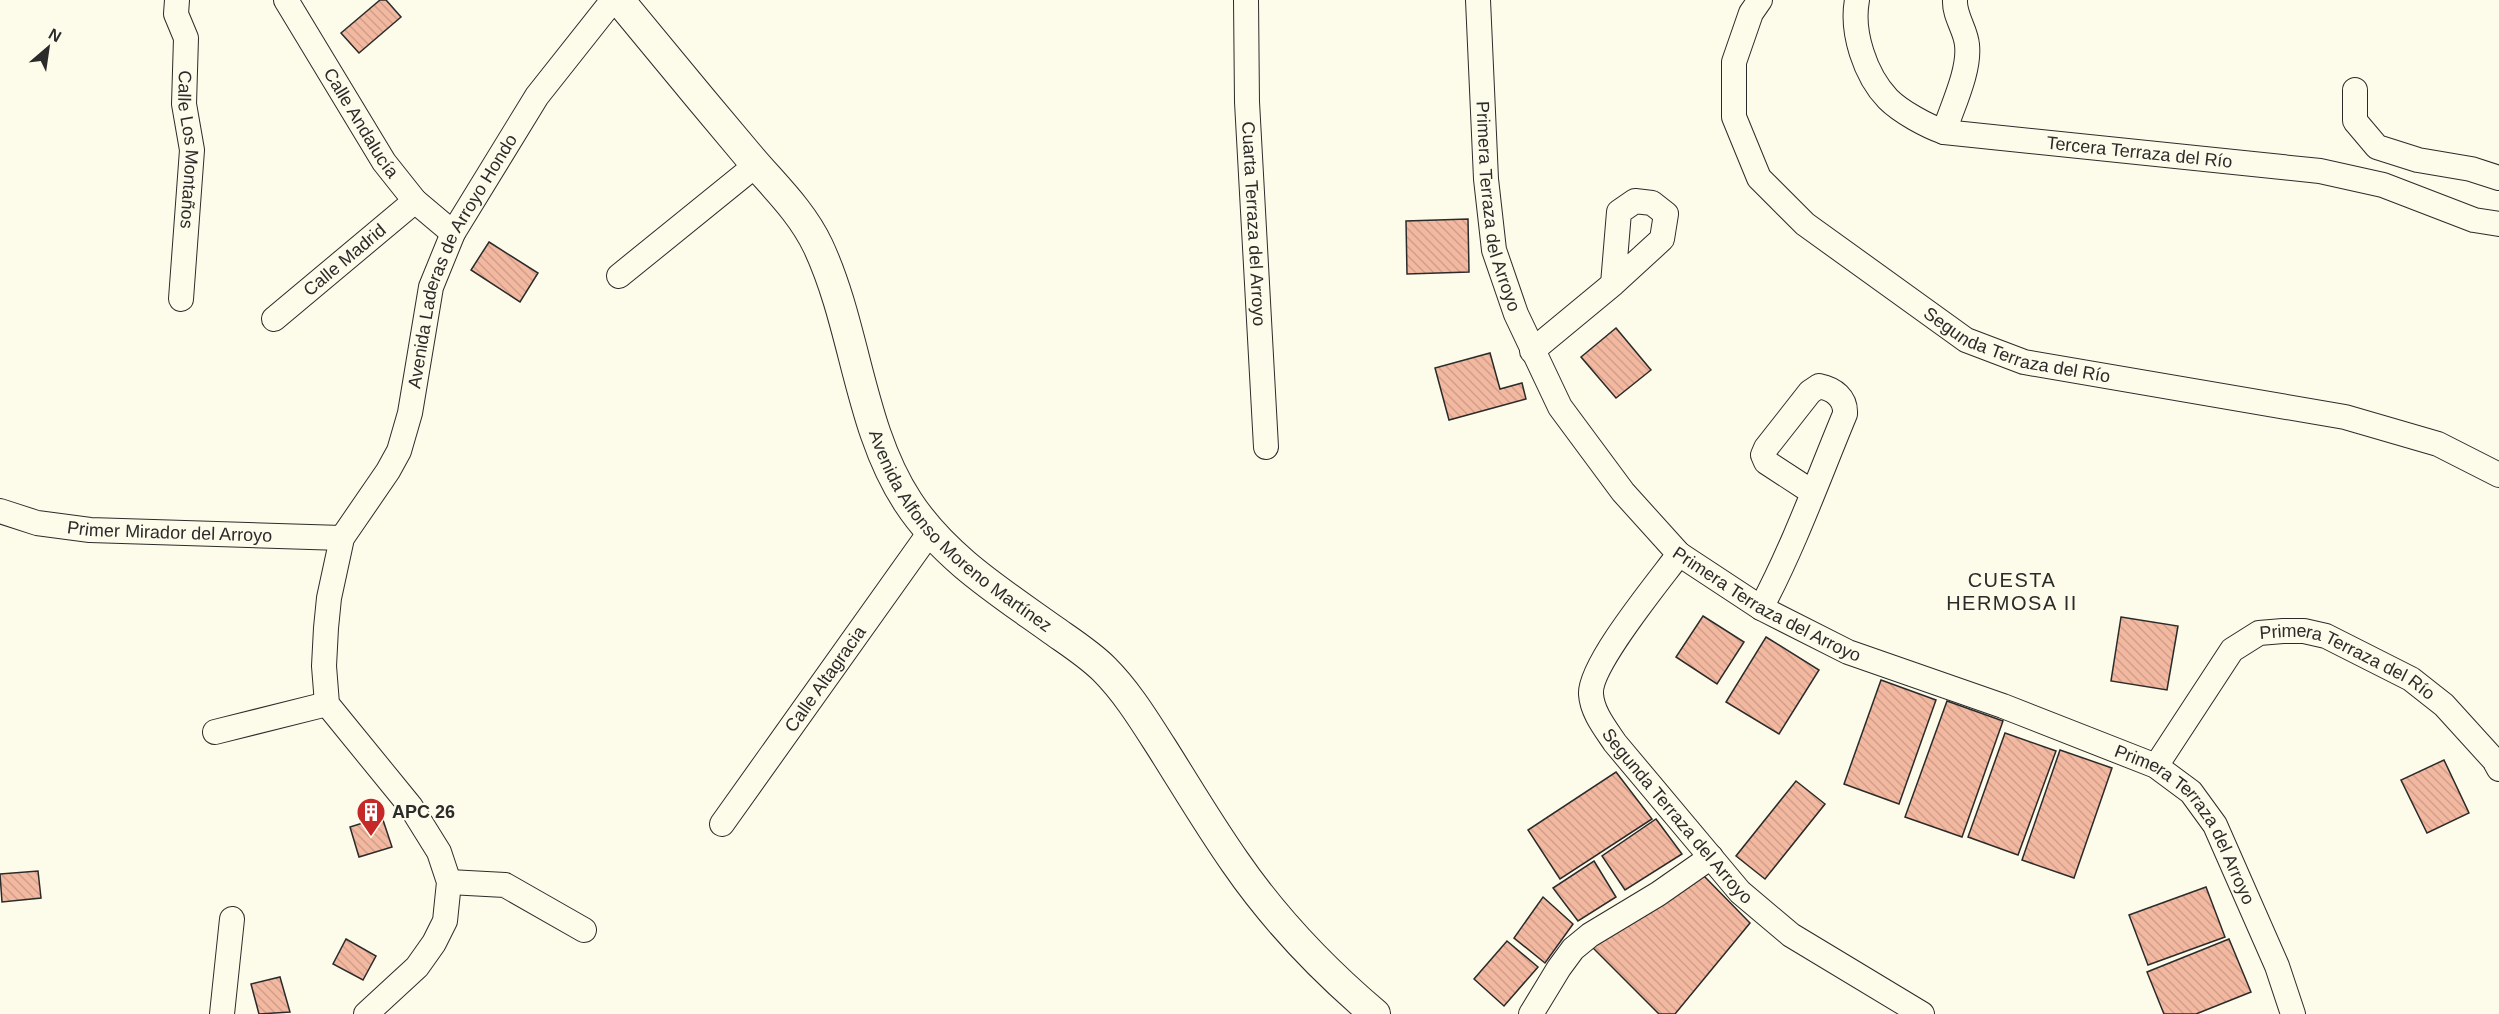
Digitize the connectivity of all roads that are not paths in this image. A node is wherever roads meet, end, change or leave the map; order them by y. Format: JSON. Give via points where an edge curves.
{"nodes":[{"id":1,"x":177,"y":0,"type":"edge"},
{"id":2,"x":286,"y":0,"type":"edge"},
{"id":3,"x":613,"y":0,"type":"edge"},
{"id":4,"x":619,"y":0,"type":"edge"},
{"id":5,"x":1246,"y":0,"type":"edge"},
{"id":6,"x":1478,"y":0,"type":"edge"},
{"id":7,"x":1760,"y":0,"type":"edge"},
{"id":8,"x":1857,"y":0,"type":"edge"},
{"id":9,"x":1955,"y":0,"type":"edge"},
{"id":10,"x":2355,"y":90,"type":"dead end"},
{"id":11,"x":1944,"y":132,"type":"junction"},
{"id":12,"x":756,"y":165,"type":"junction"},
{"id":13,"x":2499,"y":178,"type":"edge"},
{"id":14,"x":416,"y":201,"type":"junction"},
{"id":15,"x":2499,"y":224,"type":"edge"},
{"id":16,"x":453,"y":233,"type":"junction"},
{"id":17,"x":619,"y":276,"type":"dead end"},
{"id":18,"x":1613,"y":284,"type":"dead end"},
{"id":19,"x":181,"y":299,"type":"dead end"},
{"id":20,"x":274,"y":319,"type":"dead end"},
{"id":21,"x":1532,"y":351,"type":"junction"},
{"id":22,"x":1266,"y":447,"type":"dead end"},
{"id":23,"x":2499,"y":475,"type":"edge"},
{"id":24,"x":1812,"y":492,"type":"dead end"},
{"id":25,"x":0,"y":511,"type":"edge"},
{"id":26,"x":930,"y":532,"type":"junction"},
{"id":27,"x":342,"y":538,"type":"junction"},
{"id":28,"x":1679,"y":554,"type":"junction"},
{"id":29,"x":1761,"y":608,"type":"junction"},
{"id":30,"x":327,"y":704,"type":"junction"},
{"id":31,"x":215,"y":732,"type":"dead end"},
{"id":32,"x":2156,"y":766,"type":"junction"},
{"id":33,"x":2499,"y":769,"type":"edge"},
{"id":34,"x":722,"y":824,"type":"dead end"},
{"id":35,"x":1711,"y":857,"type":"junction"},
{"id":36,"x":449,"y":882,"type":"junction"},
{"id":37,"x":232,"y":919,"type":"dead end"},
{"id":38,"x":584,"y":930,"type":"dead end"},
{"id":39,"x":222,"y":1014,"type":"edge"},
{"id":40,"x":366,"y":1014,"type":"edge"},
{"id":41,"x":1375,"y":1014,"type":"edge"},
{"id":42,"x":1531,"y":1014,"type":"edge"},
{"id":43,"x":1922,"y":1014,"type":"edge"},
{"id":44,"x":2293,"y":1014,"type":"edge"}],
"edges":[{"from":1,"to":19,"type":"street","name":"Calle Los Montaños","via":[[176,14],[186,38],[184,104],[192,150]]},
{"from":2,"to":14,"type":"street","name":"Calle Andalucía","via":[[384,162]]},
{"from":3,"to":16,"type":"street","name":"Avenida Laderas de Arroyo Hondo","via":[[537,96]]},
{"from":4,"to":12,"type":"main road","name":"Avenida Alfonso Moreno Martínez"},
{"from":5,"to":22,"type":"street","name":"Cuarta Terraza del Arroyo","via":[[1247,102]]},
{"from":6,"to":21,"type":"street","name":"Primera Terraza del Arroyo","via":[[1486,179],[1494,250]]},
{"from":7,"to":23,"type":"street","name":"Segunda Terraza del Río","via":[[1751,13],[1734,62],[1734,117],[1759,178],[1805,224],[1966,340],[2024,362],[2345,417],[2438,444]]},
{"from":8,"to":11,"type":"street","name":"Tercera Terraza del Río","via":[[1854,16],[1863,62],[1888,99]]},
{"from":9,"to":11,"type":"street","via":[[1967,43],[1967,58]]},
{"from":10,"to":13,"type":"street","via":[[2355,121],[2377,147]]},
{"from":11,"to":15,"type":"street","name":"Tercera Terraza del Río","via":[[2320,171],[2383,185],[2474,220]]},
{"from":12,"to":17,"type":"street"},
{"from":12,"to":26,"type":"main road","name":"Avenida Alfonso Moreno Martínez","via":[[785,196],[818,248],[849,333],[872,420],[892,474]]},
{"from":14,"to":16,"type":"street","name":"Calle Andalucía"},
{"from":14,"to":20,"type":"street","name":"Calle Madrid"},
{"from":16,"to":27,"type":"street","name":"Avenida Laderas de Arroyo Hondo","via":[[431,287],[411,413],[399,451]]},
{"from":18,"to":21,"type":"street"},
{"from":21,"to":28,"type":"street","name":"Primera Terraza del Arroyo","via":[[1560,407],[1623,492]]},
{"from":24,"to":29,"type":"street"},
{"from":25,"to":27,"type":"street","name":"Primer Mirador del Arroyo","via":[[37,523],[90,530]]},
{"from":26,"to":34,"type":"street","name":"Calle Altagracia"},
{"from":26,"to":41,"type":"main road","name":"Avenida Alfonso Moreno Martínez","via":[[956,559],[1103,669],[1141,716],[1274,916]]},
{"from":27,"to":30,"type":"street","via":[[326,628]]},
{"from":28,"to":29,"type":"street","name":"Primera Terraza del Arroyo"},
{"from":28,"to":35,"type":"street","name":"Segunda Terraza del Arroyo","via":[[1595,672],[1591,693],[1599,718],[1615,743]]},
{"from":29,"to":32,"type":"street","name":"Primera Terraza del Arroyo","via":[[1848,652],[2003,706]]},
{"from":30,"to":31,"type":"street"},
{"from":30,"to":36,"type":"street","via":[[416,815],[438,852]]},
{"from":32,"to":33,"type":"street","name":"Primera Terraza del Río","via":[[2232,650],[2259,633],[2304,631],[2326,636],[2411,679],[2444,705]]},
{"from":32,"to":44,"type":"street","name":"Primera Terraza del Arroyo","via":[[2191,792],[2215,825],[2277,966]]},
{"from":35,"to":42,"type":"street","via":[[1590,935],[1558,968]]},
{"from":35,"to":43,"type":"street","name":"Segunda Terraza del Arroyo","via":[[1740,892],[1791,935]]},
{"from":36,"to":38,"type":"street","via":[[512,887]]},
{"from":36,"to":40,"type":"street","via":[[445,921],[434,943],[417,967]]},
{"from":37,"to":39,"type":"street"}]}
